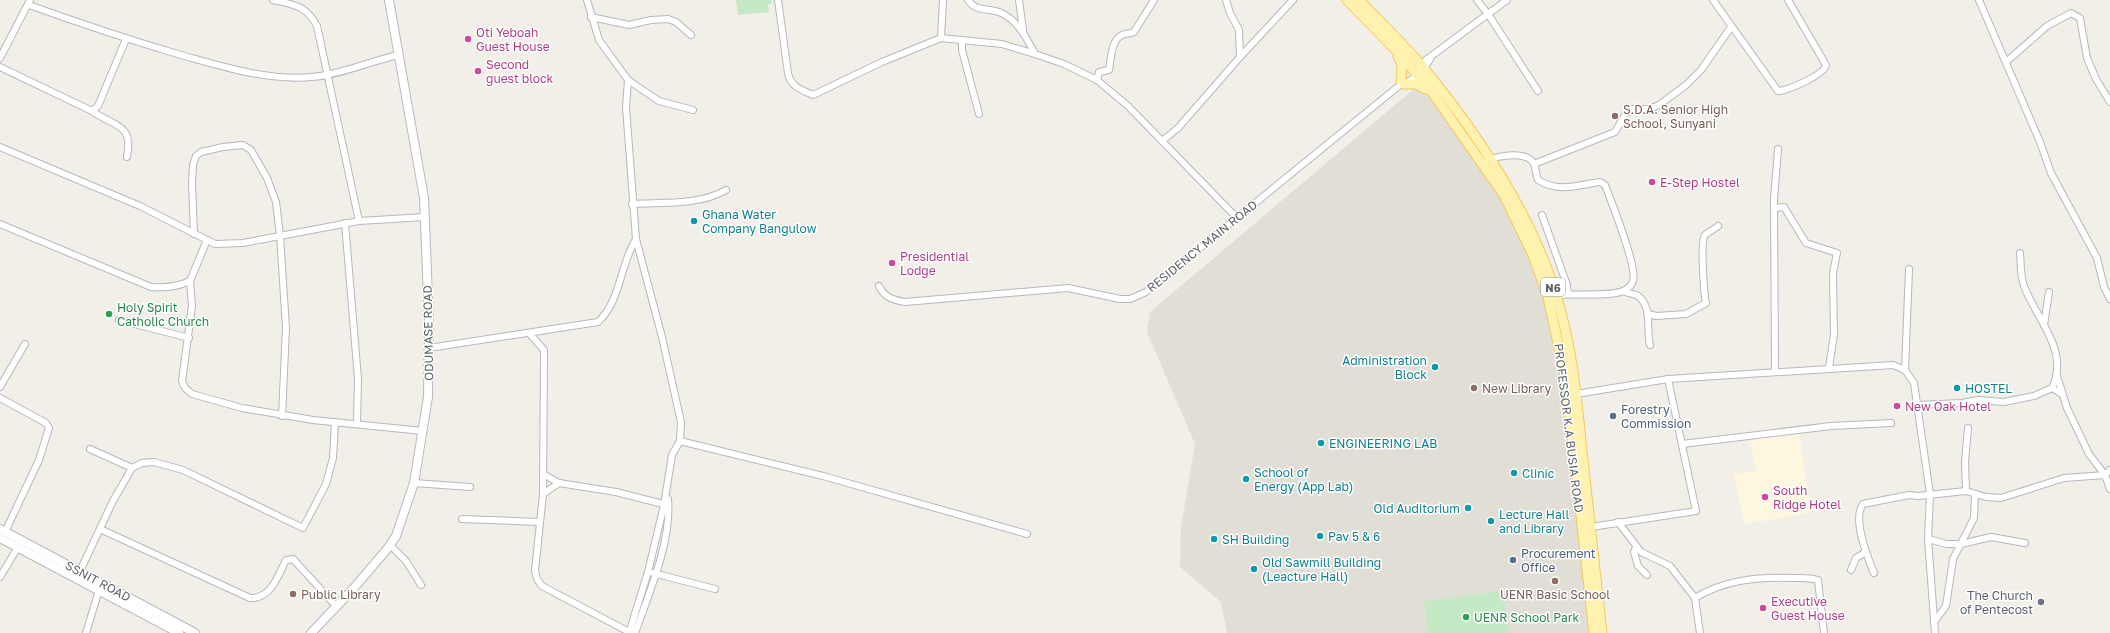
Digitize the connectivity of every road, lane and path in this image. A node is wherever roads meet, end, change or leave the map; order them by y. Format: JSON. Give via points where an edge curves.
{"nodes":[{"id":1,"x":273,"y":0,"type":"edge"},
{"id":2,"x":390,"y":0,"type":"edge"},
{"id":3,"x":587,"y":0,"type":"edge"},
{"id":4,"x":778,"y":0,"type":"edge"},
{"id":5,"x":943,"y":0,"type":"edge"},
{"id":6,"x":968,"y":0,"type":"edge"},
{"id":7,"x":1019,"y":0,"type":"edge"},
{"id":8,"x":1154,"y":0,"type":"edge"},
{"id":9,"x":1226,"y":0,"type":"edge"},
{"id":10,"x":1293,"y":0,"type":"edge"},
{"id":11,"x":1347,"y":0,"type":"edge"},
{"id":12,"x":1359,"y":0,"type":"edge"},
{"id":13,"x":1477,"y":0,"type":"edge"},
{"id":14,"x":1507,"y":0,"type":"edge"},
{"id":15,"x":1713,"y":0,"type":"edge"},
{"id":16,"x":1788,"y":0,"type":"edge"},
{"id":17,"x":1979,"y":0,"type":"edge"},
{"id":18,"x":29,"y":2,"type":"edge"},
{"id":19,"x":1488,"y":14,"type":"junction"},
{"id":20,"x":591,"y":17,"type":"junction"},
{"id":21,"x":1731,"y":26,"type":"junction"},
{"id":22,"x":1023,"y":30,"type":"junction"},
{"id":23,"x":691,"y":35,"type":"dead end"},
{"id":24,"x":941,"y":38,"type":"junction"},
{"id":25,"x":126,"y":39,"type":"junction"},
{"id":26,"x":962,"y":40,"type":"junction"},
{"id":27,"x":1396,"y":50,"type":"junction"},
{"id":28,"x":1035,"y":54,"type":"junction"},
{"id":29,"x":398,"y":55,"type":"junction"},
{"id":30,"x":1240,"y":57,"type":"junction"},
{"id":31,"x":0,"y":58,"type":"edge"},
{"id":32,"x":2006,"y":62,"type":"junction"},
{"id":33,"x":1422,"y":66,"type":"junction"},
{"id":34,"x":0,"y":67,"type":"edge"},
{"id":35,"x":1413,"y":72,"type":"junction"},
{"id":36,"x":328,"y":74,"type":"junction"},
{"id":37,"x":628,"y":80,"type":"junction"},
{"id":38,"x":1097,"y":80,"type":"junction"},
{"id":39,"x":1402,"y":83,"type":"junction"},
{"id":40,"x":1538,"y":91,"type":"dead end"},
{"id":41,"x":1432,"y":92,"type":"junction"},
{"id":42,"x":2110,"y":102,"type":"edge"},
{"id":43,"x":693,"y":110,"type":"dead end"},
{"id":44,"x":92,"y":111,"type":"junction"},
{"id":45,"x":979,"y":114,"type":"dead end"},
{"id":46,"x":1162,"y":141,"type":"junction"},
{"id":47,"x":0,"y":147,"type":"edge"},
{"id":48,"x":1778,"y":149,"type":"dead end"},
{"id":49,"x":127,"y":157,"type":"dead end"},
{"id":50,"x":1486,"y":162,"type":"junction"},
{"id":51,"x":1534,"y":164,"type":"junction"},
{"id":52,"x":1493,"y":172,"type":"junction"},
{"id":53,"x":726,"y":190,"type":"dead end"},
{"id":54,"x":632,"y":204,"type":"junction"},
{"id":55,"x":1774,"y":208,"type":"junction"},
{"id":56,"x":1542,"y":215,"type":"dead end"},
{"id":57,"x":425,"y":218,"type":"junction"},
{"id":58,"x":1237,"y":218,"type":"junction"},
{"id":59,"x":359,"y":221,"type":"junction"},
{"id":60,"x":346,"y":223,"type":"junction"},
{"id":61,"x":0,"y":224,"type":"edge"},
{"id":62,"x":1718,"y":226,"type":"dead end"},
{"id":63,"x":194,"y":234,"type":"junction"},
{"id":64,"x":280,"y":235,"type":"junction"},
{"id":65,"x":636,"y":239,"type":"junction"},
{"id":66,"x":206,"y":240,"type":"junction"},
{"id":67,"x":2020,"y":253,"type":"dead end"},
{"id":68,"x":1909,"y":269,"type":"dead end"},
{"id":69,"x":190,"y":281,"type":"junction"},
{"id":70,"x":879,"y":286,"type":"dead end"},
{"id":71,"x":1623,"y":291,"type":"junction"},
{"id":72,"x":2049,"y":292,"type":"dead end"},
{"id":73,"x":1568,"y":294,"type":"junction"},
{"id":74,"x":1556,"y":295,"type":"junction"},
{"id":75,"x":2110,"y":299,"type":"edge"},
{"id":76,"x":1648,"y":314,"type":"junction"},
{"id":77,"x":119,"y":320,"type":"dead end"},
{"id":78,"x":2044,"y":326,"type":"junction"},
{"id":79,"x":529,"y":333,"type":"junction"},
{"id":80,"x":189,"y":338,"type":"junction"},
{"id":81,"x":25,"y":344,"type":"dead end"},
{"id":82,"x":1650,"y":345,"type":"dead end"},
{"id":83,"x":429,"y":348,"type":"junction"},
{"id":84,"x":1829,"y":367,"type":"junction"},
{"id":85,"x":1905,"y":370,"type":"junction"},
{"id":86,"x":1775,"y":372,"type":"junction"},
{"id":87,"x":2057,"y":376,"type":"junction"},
{"id":88,"x":1668,"y":379,"type":"junction"},
{"id":89,"x":0,"y":387,"type":"edge"},
{"id":90,"x":2052,"y":388,"type":"junction"},
{"id":91,"x":1576,"y":394,"type":"junction"},
{"id":92,"x":2062,"y":394,"type":"junction"},
{"id":93,"x":0,"y":398,"type":"edge"},
{"id":94,"x":1917,"y":404,"type":"junction"},
{"id":95,"x":282,"y":416,"type":"junction"},
{"id":96,"x":335,"y":422,"type":"junction"},
{"id":97,"x":1891,"y":423,"type":"dead end"},
{"id":98,"x":357,"y":424,"type":"junction"},
{"id":99,"x":1968,"y":428,"type":"dead end"},
{"id":100,"x":423,"y":431,"type":"junction"},
{"id":101,"x":680,"y":441,"type":"junction"},
{"id":102,"x":1682,"y":444,"type":"junction"},
{"id":103,"x":90,"y":449,"type":"dead end"},
{"id":104,"x":132,"y":468,"type":"junction"},
{"id":105,"x":2110,"y":470,"type":"edge"},
{"id":106,"x":543,"y":474,"type":"junction"},
{"id":107,"x":2105,"y":475,"type":"junction"},
{"id":108,"x":414,"y":483,"type":"junction"},
{"id":109,"x":559,"y":483,"type":"junction"},
{"id":110,"x":470,"y":487,"type":"dead end"},
{"id":111,"x":2110,"y":489,"type":"edge"},
{"id":112,"x":1966,"y":491,"type":"junction"},
{"id":113,"x":543,"y":494,"type":"junction"},
{"id":114,"x":1930,"y":494,"type":"junction"},
{"id":115,"x":1975,"y":494,"type":"junction"},
{"id":116,"x":666,"y":505,"type":"junction"},
{"id":117,"x":462,"y":519,"type":"dead end"},
{"id":118,"x":540,"y":522,"type":"junction"},
{"id":119,"x":1618,"y":522,"type":"junction"},
{"id":120,"x":1591,"y":527,"type":"junction"},
{"id":121,"x":100,"y":529,"type":"junction"},
{"id":122,"x":2,"y":533,"type":"edge"},
{"id":123,"x":1027,"y":534,"type":"dead end"},
{"id":124,"x":1928,"y":539,"type":"junction"},
{"id":125,"x":2025,"y":543,"type":"dead end"},
{"id":126,"x":1961,"y":544,"type":"junction"},
{"id":127,"x":390,"y":545,"type":"junction"},
{"id":128,"x":18,"y":547,"type":"junction"},
{"id":129,"x":1636,"y":547,"type":"junction"},
{"id":130,"x":1589,"y":549,"type":"junction"},
{"id":131,"x":1866,"y":552,"type":"junction"},
{"id":132,"x":1590,"y":560,"type":"junction"},
{"id":133,"x":2,"y":568,"type":"edge"},
{"id":134,"x":1851,"y":570,"type":"dead end"},
{"id":135,"x":80,"y":571,"type":"junction"},
{"id":136,"x":648,"y":572,"type":"junction"},
{"id":137,"x":656,"y":573,"type":"junction"},
{"id":138,"x":1874,"y":573,"type":"dead end"},
{"id":139,"x":1647,"y":575,"type":"dead end"},
{"id":140,"x":0,"y":576,"type":"edge"},
{"id":141,"x":421,"y":585,"type":"dead end"},
{"id":142,"x":715,"y":589,"type":"dead end"},
{"id":143,"x":100,"y":590,"type":"junction"},
{"id":144,"x":1695,"y":598,"type":"junction"},
{"id":145,"x":336,"y":606,"type":"junction"},
{"id":146,"x":1934,"y":622,"type":"junction"},
{"id":147,"x":168,"y":631,"type":"edge"},
{"id":148,"x":86,"y":633,"type":"edge"},
{"id":149,"x":179,"y":633,"type":"edge"},
{"id":150,"x":195,"y":633,"type":"edge"},
{"id":151,"x":311,"y":633,"type":"edge"},
{"id":152,"x":632,"y":633,"type":"edge"},
{"id":153,"x":1594,"y":633,"type":"edge"},
{"id":154,"x":1602,"y":633,"type":"edge"},
{"id":155,"x":1700,"y":633,"type":"edge"},
{"id":156,"x":1824,"y":633,"type":"edge"},
{"id":157,"x":1935,"y":633,"type":"edge"}],
"edges":[{"from":1,"to":36,"type":"street","via":[[298,6],[310,14],[317,26]]},
{"from":2,"to":29,"type":"main road","name":"ODUMASE ROAD"},
{"from":3,"to":20,"type":"street"},
{"from":4,"to":24,"type":"street","via":[[789,78],[795,87],[813,95],[882,62]]},
{"from":5,"to":24,"type":"street"},
{"from":6,"to":22,"type":"street","via":[[983,10],[999,12]]},
{"from":7,"to":22,"type":"street"},
{"from":8,"to":38,"type":"street","via":[[1134,32],[1117,39],[1109,70],[1099,72]]},
{"from":9,"to":30,"type":"street","via":[[1240,30]]},
{"from":10,"to":30,"type":"street"},
{"from":11,"to":27,"type":"main road","name":"PROFESSOR K.A BUSIA ROAD","number":"N6"},
{"from":12,"to":33,"type":"main road","name":"PROFESSOR K.A BUSIA ROAD","number":"N6"},
{"from":13,"to":19,"type":"street"},
{"from":14,"to":19,"type":"street"},
{"from":15,"to":21,"type":"street"},
{"from":16,"to":21,"type":"street","via":[[1825,62],[1825,68],[1782,91],[1778,91]]},
{"from":17,"to":32,"type":"street"},
{"from":18,"to":25,"type":"street"},
{"from":18,"to":31,"type":"street"},
{"from":19,"to":33,"type":"street"},
{"from":19,"to":40,"type":"street"},
{"from":20,"to":23,"type":"street","via":[[629,25],[668,19],[676,22]]},
{"from":20,"to":37,"type":"street","via":[[599,40]]},
{"from":21,"to":51,"type":"street","via":[[1701,70],[1659,105],[1648,109],[1632,109],[1626,113],[1615,132]]},
{"from":22,"to":28,"type":"street"},
{"from":24,"to":26,"type":"street"},
{"from":25,"to":36,"type":"street","via":[[255,74],[289,78]]},
{"from":25,"to":44,"type":"street","via":[[98,106]]},
{"from":26,"to":28,"type":"street","via":[[1002,44]]},
{"from":26,"to":45,"type":"street","via":[[962,50]]},
{"from":27,"to":35,"type":"main road","name":"PROFESSOR K.A BUSIA ROAD","number":"N6"},
{"from":27,"to":39,"type":"main road","via":[[1402,65]]},
{"from":28,"to":38,"type":"street"},
{"from":29,"to":36,"type":"street"},
{"from":29,"to":57,"type":"main road","name":"ODUMASE ROAD","via":[[420,173]]},
{"from":30,"to":46,"type":"street","via":[[1178,128]]},
{"from":32,"to":42,"type":"street","via":[[2047,26],[2074,13],[2080,18],[2087,58]]},
{"from":32,"to":75,"type":"street","via":[[2050,173],[2097,258],[2104,287]]},
{"from":33,"to":35,"type":"street","name":"RESIDENCY MAIN ROAD"},
{"from":33,"to":50,"type":"main road","name":"PROFESSOR K.A BUSIA ROAD","number":"N6","via":[[1463,120]]},
{"from":34,"to":44,"type":"street"},
{"from":35,"to":39,"type":"street","name":"RESIDENCY MAIN ROAD"},
{"from":35,"to":41,"type":"main road","name":"PROFESSOR K.A BUSIA ROAD","number":"N6"},
{"from":36,"to":59,"type":"street"},
{"from":37,"to":43,"type":"street","via":[[659,101]]},
{"from":37,"to":54,"type":"street","via":[[626,107]]},
{"from":38,"to":46,"type":"street","via":[[1128,106]]},
{"from":39,"to":41,"type":"main road","via":[[1416,84]]},
{"from":39,"to":58,"type":"street","name":"RESIDENCY MAIN ROAD"},
{"from":41,"to":50,"type":"main road","name":"PROFESSOR K.A BUSIA ROAD","number":"N6"},
{"from":44,"to":49,"type":"street","via":[[122,127],[130,143]]},
{"from":46,"to":58,"type":"street"},
{"from":47,"to":63,"type":"street","via":[[140,206]]},
{"from":48,"to":55,"type":"street"},
{"from":50,"to":51,"type":"street","via":[[1515,155],[1530,159]]},
{"from":50,"to":52,"type":"main road","name":"PROFESSOR K.A BUSIA ROAD","number":"N6"},
{"from":51,"to":71,"type":"street","via":[[1538,180],[1552,186],[1577,187],[1600,182],[1605,185],[1634,271],[1634,281]]},
{"from":52,"to":74,"type":"main road","name":"PROFESSOR K.A BUSIA ROAD","number":"N6","via":[[1510,192],[1525,219]]},
{"from":52,"to":130,"type":"main road","name":"PROFESSOR K.A BUSIA ROAD","number":"N6","via":[[1533,255],[1548,297],[1566,380]]},
{"from":53,"to":54,"type":"street","via":[[696,200]]},
{"from":54,"to":65,"type":"street"},
{"from":55,"to":84,"type":"street","via":[[1784,207],[1806,243],[1837,254],[1833,273],[1834,335]]},
{"from":55,"to":86,"type":"street"},
{"from":56,"to":73,"type":"street"},
{"from":57,"to":59,"type":"street"},
{"from":57,"to":83,"type":"main road","name":"ODUMASE ROAD"},
{"from":58,"to":70,"type":"street","name":"RESIDENCY MAIN ROAD","via":[[1146,292],[1130,300],[1068,288],[905,302],[892,300],[882,293]]},
{"from":59,"to":60,"type":"street"},
{"from":60,"to":64,"type":"street"},
{"from":60,"to":98,"type":"street","via":[[358,379]]},
{"from":61,"to":69,"type":"street","via":[[151,287],[171,287]]},
{"from":62,"to":76,"type":"street","via":[[1704,238],[1702,252],[1706,303],[1686,314]]},
{"from":63,"to":64,"type":"street","via":[[192,183],[196,156],[210,149],[243,145],[252,150],[267,178],[276,202]]},
{"from":63,"to":66,"type":"street"},
{"from":64,"to":66,"type":"street","via":[[226,244],[215,244]]},
{"from":64,"to":95,"type":"street","via":[[286,328]]},
{"from":65,"to":79,"type":"street","via":[[629,249],[604,317],[598,322]]},
{"from":65,"to":101,"type":"street","via":[[662,337],[680,422]]},
{"from":66,"to":69,"type":"street"},
{"from":67,"to":78,"type":"street","via":[[2020,272],[2024,286]]},
{"from":68,"to":85,"type":"street"},
{"from":69,"to":80,"type":"street","via":[[192,306]]},
{"from":71,"to":73,"type":"street","via":[[1613,294]]},
{"from":71,"to":76,"type":"street","via":[[1638,296]]},
{"from":72,"to":78,"type":"street"},
{"from":73,"to":74,"type":"street"},
{"from":74,"to":91,"type":"main road","name":"PROFESSOR K.A BUSIA ROAD","number":"N6","via":[[1566,332]]},
{"from":76,"to":82,"type":"street"},
{"from":77,"to":80,"type":"street"},
{"from":78,"to":87,"type":"street","via":[[2055,349]]},
{"from":79,"to":83,"type":"street"},
{"from":79,"to":106,"type":"street","via":[[544,350]]},
{"from":80,"to":95,"type":"street","via":[[182,381],[192,394]]},
{"from":81,"to":89,"type":"street"},
{"from":83,"to":100,"type":"main road","name":"ODUMASE ROAD","via":[[429,389]]},
{"from":84,"to":85,"type":"street","via":[[1893,365]]},
{"from":84,"to":86,"type":"street"},
{"from":85,"to":94,"type":"street","via":[[1914,383]]},
{"from":86,"to":88,"type":"street"},
{"from":87,"to":90,"type":"street"},
{"from":87,"to":92,"type":"street"},
{"from":88,"to":91,"type":"street"},
{"from":88,"to":102,"type":"street"},
{"from":90,"to":92,"type":"street"},
{"from":90,"to":94,"type":"street","via":[[2034,396],[2004,402],[1978,400]]},
{"from":91,"to":120,"type":"main road","name":"PROFESSOR K.A BUSIA ROAD","number":"N6"},
{"from":92,"to":107,"type":"street","via":[[2089,454]]},
{"from":93,"to":122,"type":"street","via":[[46,423],[49,428],[39,460]]},
{"from":94,"to":114,"type":"street"},
{"from":95,"to":96,"type":"street"},
{"from":96,"to":98,"type":"street"},
{"from":96,"to":104,"type":"street","via":[[333,458],[326,484],[303,528],[183,470],[154,462],[142,462]]},
{"from":97,"to":102,"type":"street","via":[[1831,426]]},
{"from":98,"to":100,"type":"street"},
{"from":99,"to":112,"type":"street"},
{"from":100,"to":108,"type":"main road","name":"ODUMASE ROAD"},
{"from":101,"to":116,"type":"street","via":[[672,455]]},
{"from":101,"to":123,"type":"street","via":[[823,476]]},
{"from":102,"to":119,"type":"street","via":[[1696,511]]},
{"from":103,"to":104,"type":"street"},
{"from":104,"to":121,"type":"street"},
{"from":105,"to":107,"type":"street"},
{"from":106,"to":109,"type":"street"},
{"from":106,"to":113,"type":"street"},
{"from":107,"to":111,"type":"street"},
{"from":107,"to":115,"type":"street","via":[[2064,478],[2001,498]]},
{"from":108,"to":110,"type":"street"},
{"from":108,"to":127,"type":"main road","name":"ODUMASE ROAD","via":[[402,521]]},
{"from":109,"to":113,"type":"street"},
{"from":109,"to":116,"type":"street","via":[[616,492]]},
{"from":112,"to":114,"type":"street"},
{"from":112,"to":115,"type":"street"},
{"from":113,"to":118,"type":"street"},
{"from":114,"to":124,"type":"street"},
{"from":114,"to":131,"type":"street","via":[[1909,495],[1862,504],[1858,520]]},
{"from":115,"to":126,"type":"street","via":[[1974,518]]},
{"from":116,"to":136,"type":"street"},
{"from":116,"to":137,"type":"street","via":[[668,522]]},
{"from":117,"to":118,"type":"street"},
{"from":118,"to":152,"type":"street","via":[[535,571],[542,586]]},
{"from":119,"to":120,"type":"street"},
{"from":119,"to":129,"type":"street"},
{"from":120,"to":130,"type":"main road","name":"PROFESSOR K.A BUSIA ROAD","number":"N6"},
{"from":121,"to":135,"type":"street"},
{"from":121,"to":145,"type":"street","via":[[250,598],[259,599],[266,593],[286,560],[293,559]]},
{"from":122,"to":128,"type":"main road","name":"SSNIT ROAD"},
{"from":122,"to":135,"type":"main road","name":"SSNIT ROAD"},
{"from":124,"to":126,"type":"street","via":[[1947,544]]},
{"from":124,"to":146,"type":"street"},
{"from":125,"to":126,"type":"street","via":[[1991,538]]},
{"from":126,"to":146,"type":"street","via":[[1953,559],[1946,606]]},
{"from":127,"to":141,"type":"street","via":[[406,561]]},
{"from":127,"to":145,"type":"main road","name":"ODUMASE ROAD"},
{"from":128,"to":133,"type":"street"},
{"from":128,"to":143,"type":"main road","name":"SSNIT ROAD"},
{"from":129,"to":139,"type":"street","via":[[1634,552],[1638,566]]},
{"from":129,"to":144,"type":"street","via":[[1646,556],[1670,566]]},
{"from":130,"to":132,"type":"main road","name":"PROFESSOR K.A BUSIA ROAD","number":"N6"},
{"from":131,"to":134,"type":"street","via":[[1856,558]]},
{"from":131,"to":138,"type":"street"},
{"from":132,"to":153,"type":"main road","name":"PROFESSOR K.A BUSIA ROAD","number":"N6"},
{"from":132,"to":154,"type":"main road","name":"PROFESSOR K.A BUSIA ROAD","number":"N6"},
{"from":133,"to":140,"type":"street"},
{"from":135,"to":150,"type":"main road","name":"SSNIT ROAD"},
{"from":136,"to":137,"type":"street"},
{"from":136,"to":152,"type":"street"},
{"from":137,"to":142,"type":"street"},
{"from":137,"to":152,"type":"street"},
{"from":143,"to":147,"type":"main road","name":"SSNIT ROAD"},
{"from":143,"to":148,"type":"street"},
{"from":144,"to":155,"type":"street"},
{"from":144,"to":156,"type":"street","via":[[1709,590],[1736,581],[1759,578],[1818,580]]},
{"from":145,"to":151,"type":"main road","name":"ODUMASE ROAD"},
{"from":146,"to":157,"type":"street"},
{"from":147,"to":149,"type":"main road","name":"SSNIT ROAD"}]}
